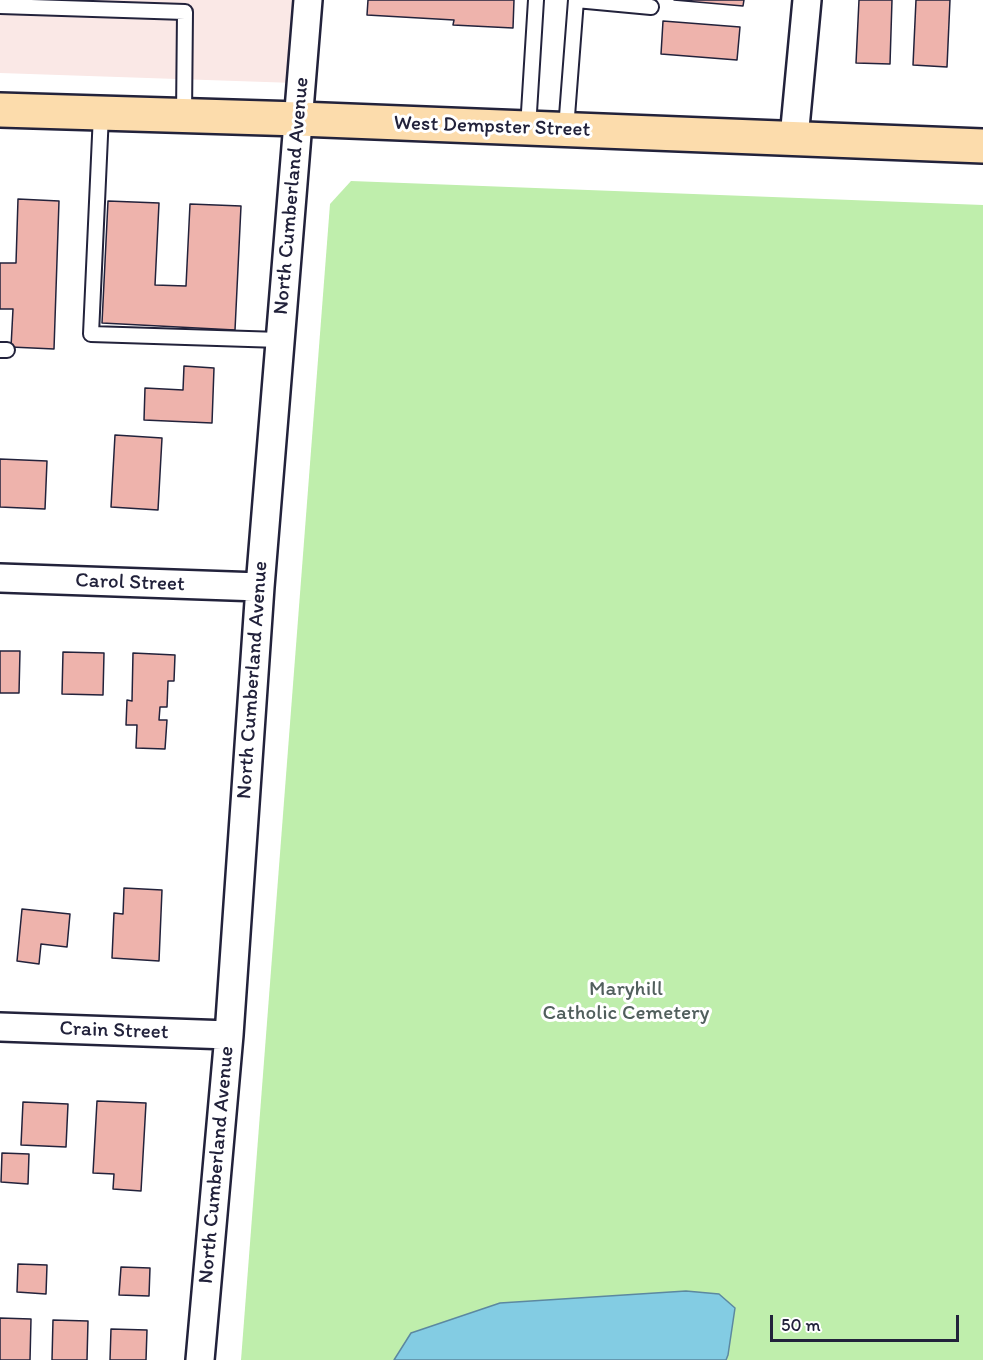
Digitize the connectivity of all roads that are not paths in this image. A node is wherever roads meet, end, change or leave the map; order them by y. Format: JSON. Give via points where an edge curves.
{"nodes":[{"id":1,"x":308,"y":0,"type":"edge"},
{"id":2,"x":536,"y":0,"type":"edge"},
{"id":3,"x":576,"y":0,"type":"edge"},
{"id":4,"x":807,"y":0,"type":"edge"},
{"id":5,"x":0,"y":6,"type":"edge"},
{"id":6,"x":188,"y":6,"type":"edge"},
{"id":7,"x":651,"y":7,"type":"dead end"},
{"id":8,"x":0,"y":110,"type":"edge"},
{"id":9,"x":101,"y":114,"type":"junction"},
{"id":10,"x":184,"y":116,"type":"junction"},
{"id":11,"x":299,"y":119,"type":"junction"},
{"id":12,"x":528,"y":128,"type":"junction"},
{"id":13,"x":566,"y":129,"type":"junction"},
{"id":14,"x":794,"y":138,"type":"junction"},
{"id":15,"x":983,"y":146,"type":"edge"},
{"id":16,"x":280,"y":340,"type":"junction"},
{"id":17,"x":0,"y":578,"type":"edge"},
{"id":18,"x":260,"y":587,"type":"junction"},
{"id":19,"x":0,"y":1028,"type":"edge"},
{"id":20,"x":229,"y":1035,"type":"junction"},
{"id":21,"x":200,"y":1360,"type":"edge"}],
"edges":[{"from":1,"to":11,"type":"street","name":"North Cumberland Avenue"},
{"from":2,"to":12,"type":"lane"},
{"from":3,"to":7,"type":"lane"},
{"from":3,"to":13,"type":"lane"},
{"from":4,"to":14,"type":"street"},
{"from":5,"to":6,"type":"lane"},
{"from":6,"to":10,"type":"lane"},
{"from":8,"to":9,"type":"main road","name":"West Dempster Street"},
{"from":9,"to":10,"type":"main road","name":"West Dempster Street"},
{"from":9,"to":16,"type":"lane","via":[[91,334]]},
{"from":10,"to":11,"type":"main road","name":"West Dempster Street"},
{"from":11,"to":12,"type":"main road","name":"West Dempster Street"},
{"from":11,"to":16,"type":"street","name":"North Cumberland Avenue"},
{"from":12,"to":13,"type":"main road","name":"West Dempster Street"},
{"from":13,"to":14,"type":"main road","name":"West Dempster Street"},
{"from":14,"to":15,"type":"main road","name":"West Dempster Street"},
{"from":16,"to":18,"type":"street","name":"North Cumberland Avenue"},
{"from":17,"to":18,"type":"street","name":"Carol Street"},
{"from":18,"to":20,"type":"street","name":"North Cumberland Avenue"},
{"from":19,"to":20,"type":"street","name":"Crain Street"},
{"from":20,"to":21,"type":"street","name":"North Cumberland Avenue"}]}
